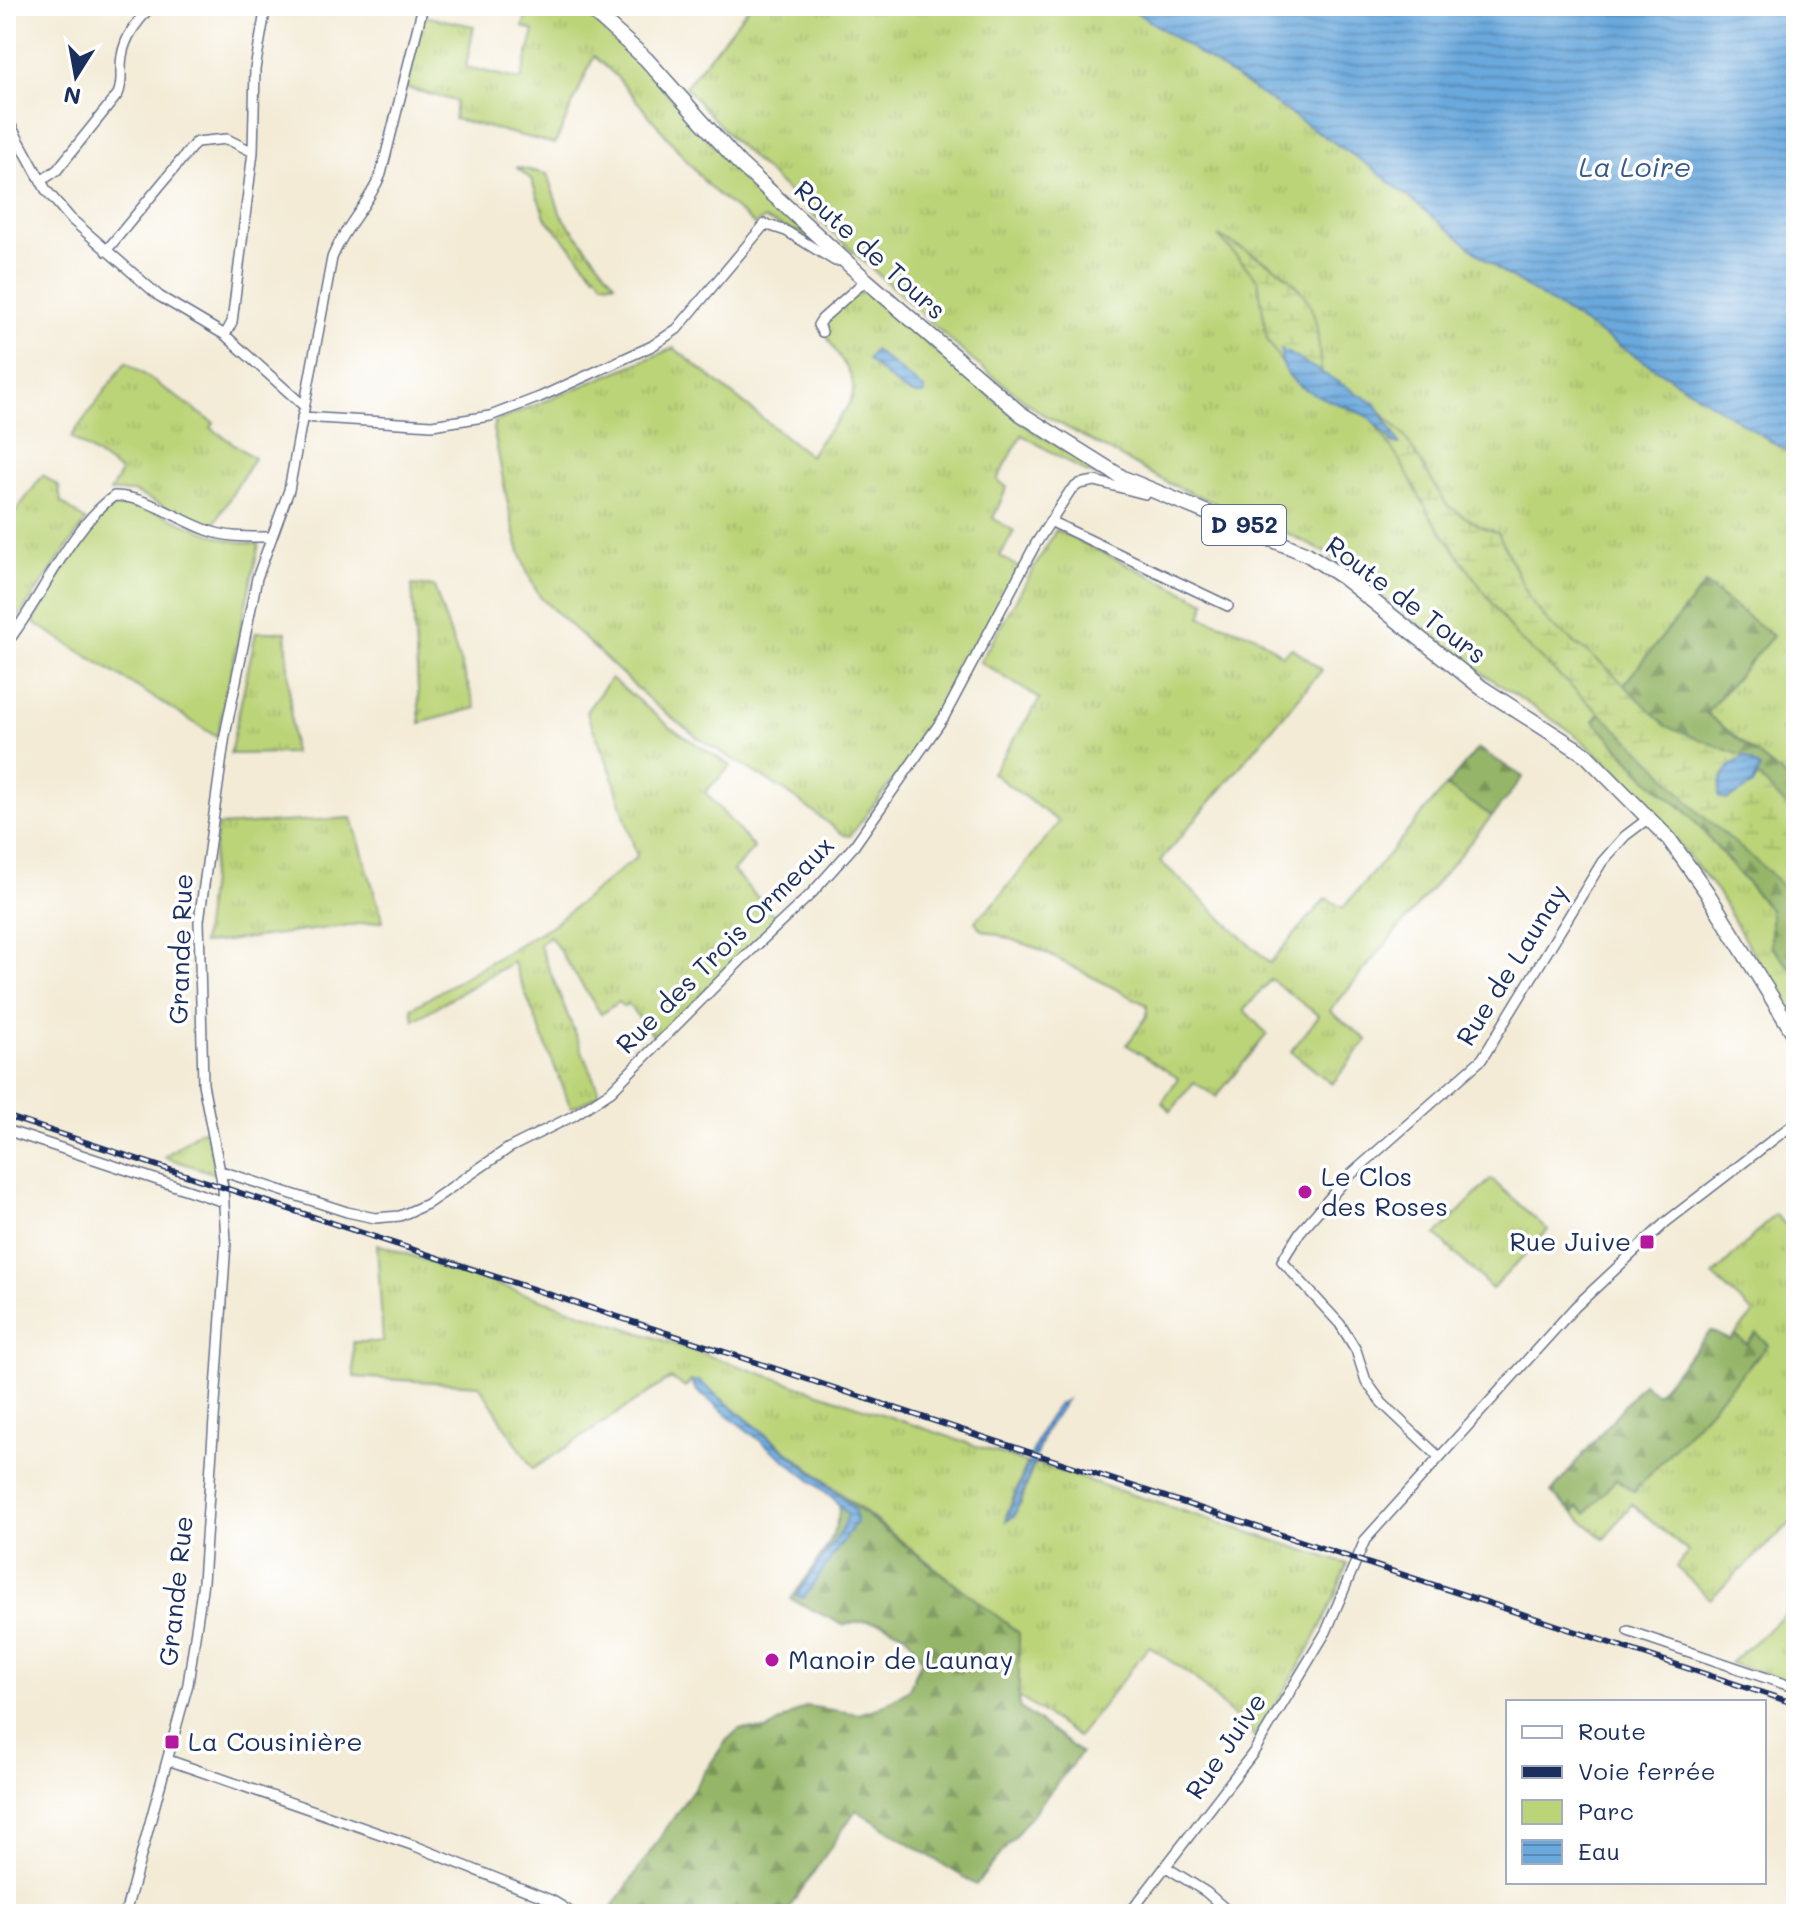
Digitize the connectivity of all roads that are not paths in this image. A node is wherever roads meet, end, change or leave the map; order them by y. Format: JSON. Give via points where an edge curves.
{"nodes":[{"id":1,"x":151,"y":6,"type":"edge"},
{"id":2,"x":266,"y":6,"type":"edge"},
{"id":3,"x":423,"y":6,"type":"edge"},
{"id":4,"x":587,"y":6,"type":"edge"},
{"id":5,"x":6,"y":117,"type":"edge"},
{"id":6,"x":253,"y":152,"type":"junction"},
{"id":7,"x":41,"y":181,"type":"junction"},
{"id":8,"x":106,"y":251,"type":"junction"},
{"id":9,"x":844,"y":260,"type":"junction"},
{"id":10,"x":866,"y":280,"type":"junction"},
{"id":11,"x":822,"y":332,"type":"dead end"},
{"id":12,"x":225,"y":335,"type":"junction"},
{"id":13,"x":304,"y":406,"type":"junction"},
{"id":14,"x":302,"y":417,"type":"junction"},
{"id":15,"x":1151,"y":490,"type":"junction"},
{"id":16,"x":1050,"y":521,"type":"junction"},
{"id":17,"x":270,"y":537,"type":"junction"},
{"id":18,"x":1228,"y":606,"type":"dead end"},
{"id":19,"x":6,"y":644,"type":"edge"},
{"id":20,"x":1650,"y":817,"type":"junction"},
{"id":21,"x":1796,"y":1037,"type":"edge"},
{"id":22,"x":1796,"y":1122,"type":"edge"},
{"id":23,"x":6,"y":1130,"type":"edge"},
{"id":24,"x":221,"y":1171,"type":"junction"},
{"id":25,"x":224,"y":1202,"type":"junction"},
{"id":26,"x":1438,"y":1456,"type":"junction"},
{"id":27,"x":1628,"y":1631,"type":"dead end"},
{"id":28,"x":1796,"y":1688,"type":"edge"},
{"id":29,"x":168,"y":1760,"type":"junction"},
{"id":30,"x":1166,"y":1867,"type":"junction"},
{"id":31,"x":125,"y":1914,"type":"edge"},
{"id":32,"x":574,"y":1914,"type":"edge"},
{"id":33,"x":1129,"y":1914,"type":"edge"},
{"id":34,"x":1231,"y":1914,"type":"edge"}],
"edges":[{"from":1,"to":7,"type":"street","via":[[134,25],[121,57],[123,83],[118,94],[57,170]]},
{"from":2,"to":6,"type":"street","via":[[255,69]]},
{"from":3,"to":13,"type":"street","name":"Grande Rue","via":[[381,174],[332,258]]},
{"from":4,"to":9,"type":"main road","name":"Route de Tours","number":"D 952","via":[[646,59],[739,163]]},
{"from":5,"to":7,"type":"street"},
{"from":6,"to":8,"type":"street","via":[[227,139],[196,142]]},
{"from":6,"to":12,"type":"street","via":[[232,322]]},
{"from":7,"to":8,"type":"street"},
{"from":8,"to":12,"type":"street","via":[[159,296]]},
{"from":9,"to":10,"type":"main road","name":"Route de Tours","number":"D 952"},
{"from":9,"to":14,"type":"street","via":[[835,261],[765,224],[677,329],[652,346],[540,397],[490,416],[432,425]]},
{"from":10,"to":11,"type":"street","via":[[822,319]]},
{"from":10,"to":15,"type":"main road","name":"Route de Tours","number":"D 952","via":[[1021,414]]},
{"from":12,"to":13,"type":"street"},
{"from":13,"to":14,"type":"street","name":"Grande Rue"},
{"from":14,"to":17,"type":"street","name":"Grande Rue","via":[[289,490]]},
{"from":15,"to":16,"type":"street","name":"Rue des Trois Ormeaux","via":[[1145,494],[1095,481],[1079,484]]},
{"from":15,"to":20,"type":"main road","name":"Route de Tours","number":"D 952","via":[[1307,554],[1344,578],[1482,688],[1586,755]]},
{"from":16,"to":18,"type":"street"},
{"from":16,"to":24,"type":"street","name":"Rue des Trois Ormeaux","via":[[944,717],[854,846],[611,1091],[400,1216],[355,1214]]},
{"from":17,"to":19,"type":"street","via":[[237,538],[209,531],[132,496],[114,496],[84,525]]},
{"from":17,"to":24,"type":"street","name":"Grande Rue","via":[[225,735],[199,921],[203,1084]]},
{"from":20,"to":21,"type":"main road","name":"Route de Tours","number":"D 952","via":[[1706,891]]},
{"from":20,"to":26,"type":"street","name":"Rue de Launay","via":[[1602,862],[1482,1059],[1348,1177],[1282,1261],[1340,1324],[1382,1403]]},
{"from":22,"to":26,"type":"street","name":"Rue Juive","via":[[1666,1222],[1575,1307]]},
{"from":23,"to":25,"type":"street"},
{"from":24,"to":25,"type":"street","name":"Grande Rue"},
{"from":25,"to":29,"type":"street","name":"Grande Rue","via":[[225,1264],[203,1582],[188,1684]]},
{"from":26,"to":30,"type":"street","name":"Rue Juive","via":[[1365,1540],[1317,1648],[1253,1753]]},
{"from":27,"to":28,"type":"street"},
{"from":29,"to":31,"type":"street","name":"Grande Rue"},
{"from":29,"to":32,"type":"street","via":[[415,1846]]},
{"from":30,"to":33,"type":"street","name":"Rue Juive"},
{"from":30,"to":34,"type":"street"}]}
